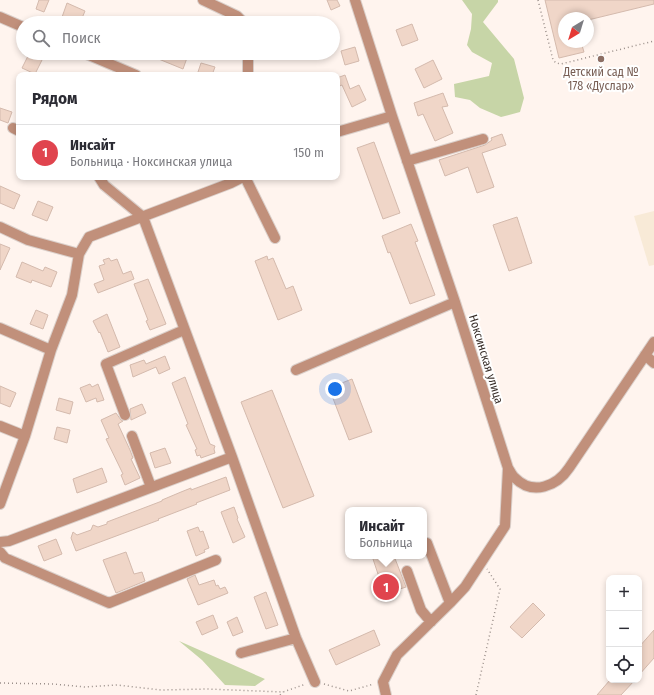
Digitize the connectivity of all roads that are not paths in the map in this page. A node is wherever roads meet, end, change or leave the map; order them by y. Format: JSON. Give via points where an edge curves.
{"nodes":[{"id":1,"x":203,"y":0,"type":"edge"},
{"id":2,"x":355,"y":0,"type":"edge"},
{"id":3,"x":237,"y":16,"type":"edge"},
{"id":4,"x":0,"y":17,"type":"edge"},
{"id":5,"x":16,"y":24,"type":"edge"},
{"id":6,"x":101,"y":60,"type":"edge"},
{"id":7,"x":248,"y":60,"type":"edge"},
{"id":8,"x":129,"y":72,"type":"edge"},
{"id":9,"x":248,"y":72,"type":"edge"},
{"id":10,"x":392,"y":116,"type":"junction"},
{"id":11,"x":340,"y":131,"type":"edge"},
{"id":12,"x":483,"y":139,"type":"dead end"},
{"id":13,"x":407,"y":162,"type":"junction"},
{"id":14,"x":101,"y":180,"type":"edge"},
{"id":15,"x":238,"y":180,"type":"edge"},
{"id":16,"x":246,"y":180,"type":"edge"},
{"id":17,"x":143,"y":217,"type":"junction"},
{"id":18,"x":0,"y":227,"type":"edge"},
{"id":19,"x":276,"y":238,"type":"dead end"},
{"id":20,"x":79,"y":254,"type":"junction"},
{"id":21,"x":455,"y":302,"type":"junction"},
{"id":22,"x":0,"y":328,"type":"edge"},
{"id":23,"x":184,"y":330,"type":"junction"},
{"id":24,"x":654,"y":342,"type":"edge"},
{"id":25,"x":51,"y":350,"type":"junction"},
{"id":26,"x":645,"y":355,"type":"junction"},
{"id":27,"x":654,"y":363,"type":"edge"},
{"id":28,"x":296,"y":370,"type":"dead end"},
{"id":29,"x":125,"y":415,"type":"dead end"},
{"id":30,"x":0,"y":426,"type":"edge"},
{"id":31,"x":25,"y":436,"type":"junction"},
{"id":32,"x":132,"y":436,"type":"dead end"},
{"id":33,"x":232,"y":457,"type":"junction"},
{"id":34,"x":508,"y":468,"type":"junction"},
{"id":35,"x":152,"y":487,"type":"junction"},
{"id":36,"x":0,"y":504,"type":"edge"},
{"id":37,"x":0,"y":542,"type":"edge"},
{"id":38,"x":427,"y":543,"type":"dead end"},
{"id":39,"x":0,"y":552,"type":"edge"},
{"id":40,"x":216,"y":560,"type":"dead end"},
{"id":41,"x":407,"y":570,"type":"dead end"},
{"id":42,"x":450,"y":603,"type":"junction"},
{"id":43,"x":431,"y":622,"type":"junction"},
{"id":44,"x":296,"y":638,"type":"junction"},
{"id":45,"x":241,"y":654,"type":"dead end"},
{"id":46,"x":315,"y":682,"type":"road end"},
{"id":47,"x":386,"y":695,"type":"edge"}],
"edges":[{"from":1,"to":3,"type":"street"},
{"from":2,"to":10,"type":"street","name":"Ноксинская улица"},
{"from":4,"to":5,"type":"street"},
{"from":6,"to":8,"type":"street"},
{"from":7,"to":9,"type":"street"},
{"from":10,"to":11,"type":"street"},
{"from":10,"to":13,"type":"street","name":"Ноксинская улица"},
{"from":12,"to":13,"type":"street"},
{"from":13,"to":21,"type":"street","name":"Ноксинская улица"},
{"from":14,"to":17,"type":"street"},
{"from":15,"to":17,"type":"street"},
{"from":16,"to":19,"type":"street"},
{"from":17,"to":20,"type":"street","via":[[89,237]]},
{"from":17,"to":23,"type":"street"},
{"from":18,"to":20,"type":"street","via":[[28,240]]},
{"from":20,"to":25,"type":"street","via":[[72,294]]},
{"from":21,"to":28,"type":"street"},
{"from":21,"to":34,"type":"street","name":"Ноксинская улица"},
{"from":22,"to":25,"type":"street"},
{"from":23,"to":29,"type":"street","via":[[106,364]]},
{"from":23,"to":33,"type":"street"},
{"from":24,"to":26,"type":"street"},
{"from":25,"to":31,"type":"street"},
{"from":26,"to":27,"type":"street"},
{"from":26,"to":34,"type":"street","via":[[559,480],[552,485],[535,488],[515,479]]},
{"from":30,"to":31,"type":"street"},
{"from":31,"to":36,"type":"street"},
{"from":32,"to":35,"type":"street"},
{"from":33,"to":35,"type":"street"},
{"from":33,"to":44,"type":"street"},
{"from":34,"to":42,"type":"street","name":"Ноксинская улица","via":[[505,526],[465,587]]},
{"from":35,"to":37,"type":"street","via":[[9,541]]},
{"from":38,"to":42,"type":"street"},
{"from":39,"to":40,"type":"street","via":[[5,558],[109,603]]},
{"from":41,"to":43,"type":"street","via":[[421,610]]},
{"from":42,"to":43,"type":"street","name":"Ноксинская улица"},
{"from":43,"to":47,"type":"street","name":"Ноксинская улица","via":[[397,655],[383,682]]},
{"from":44,"to":45,"type":"street"},
{"from":44,"to":46,"type":"street"}]}
